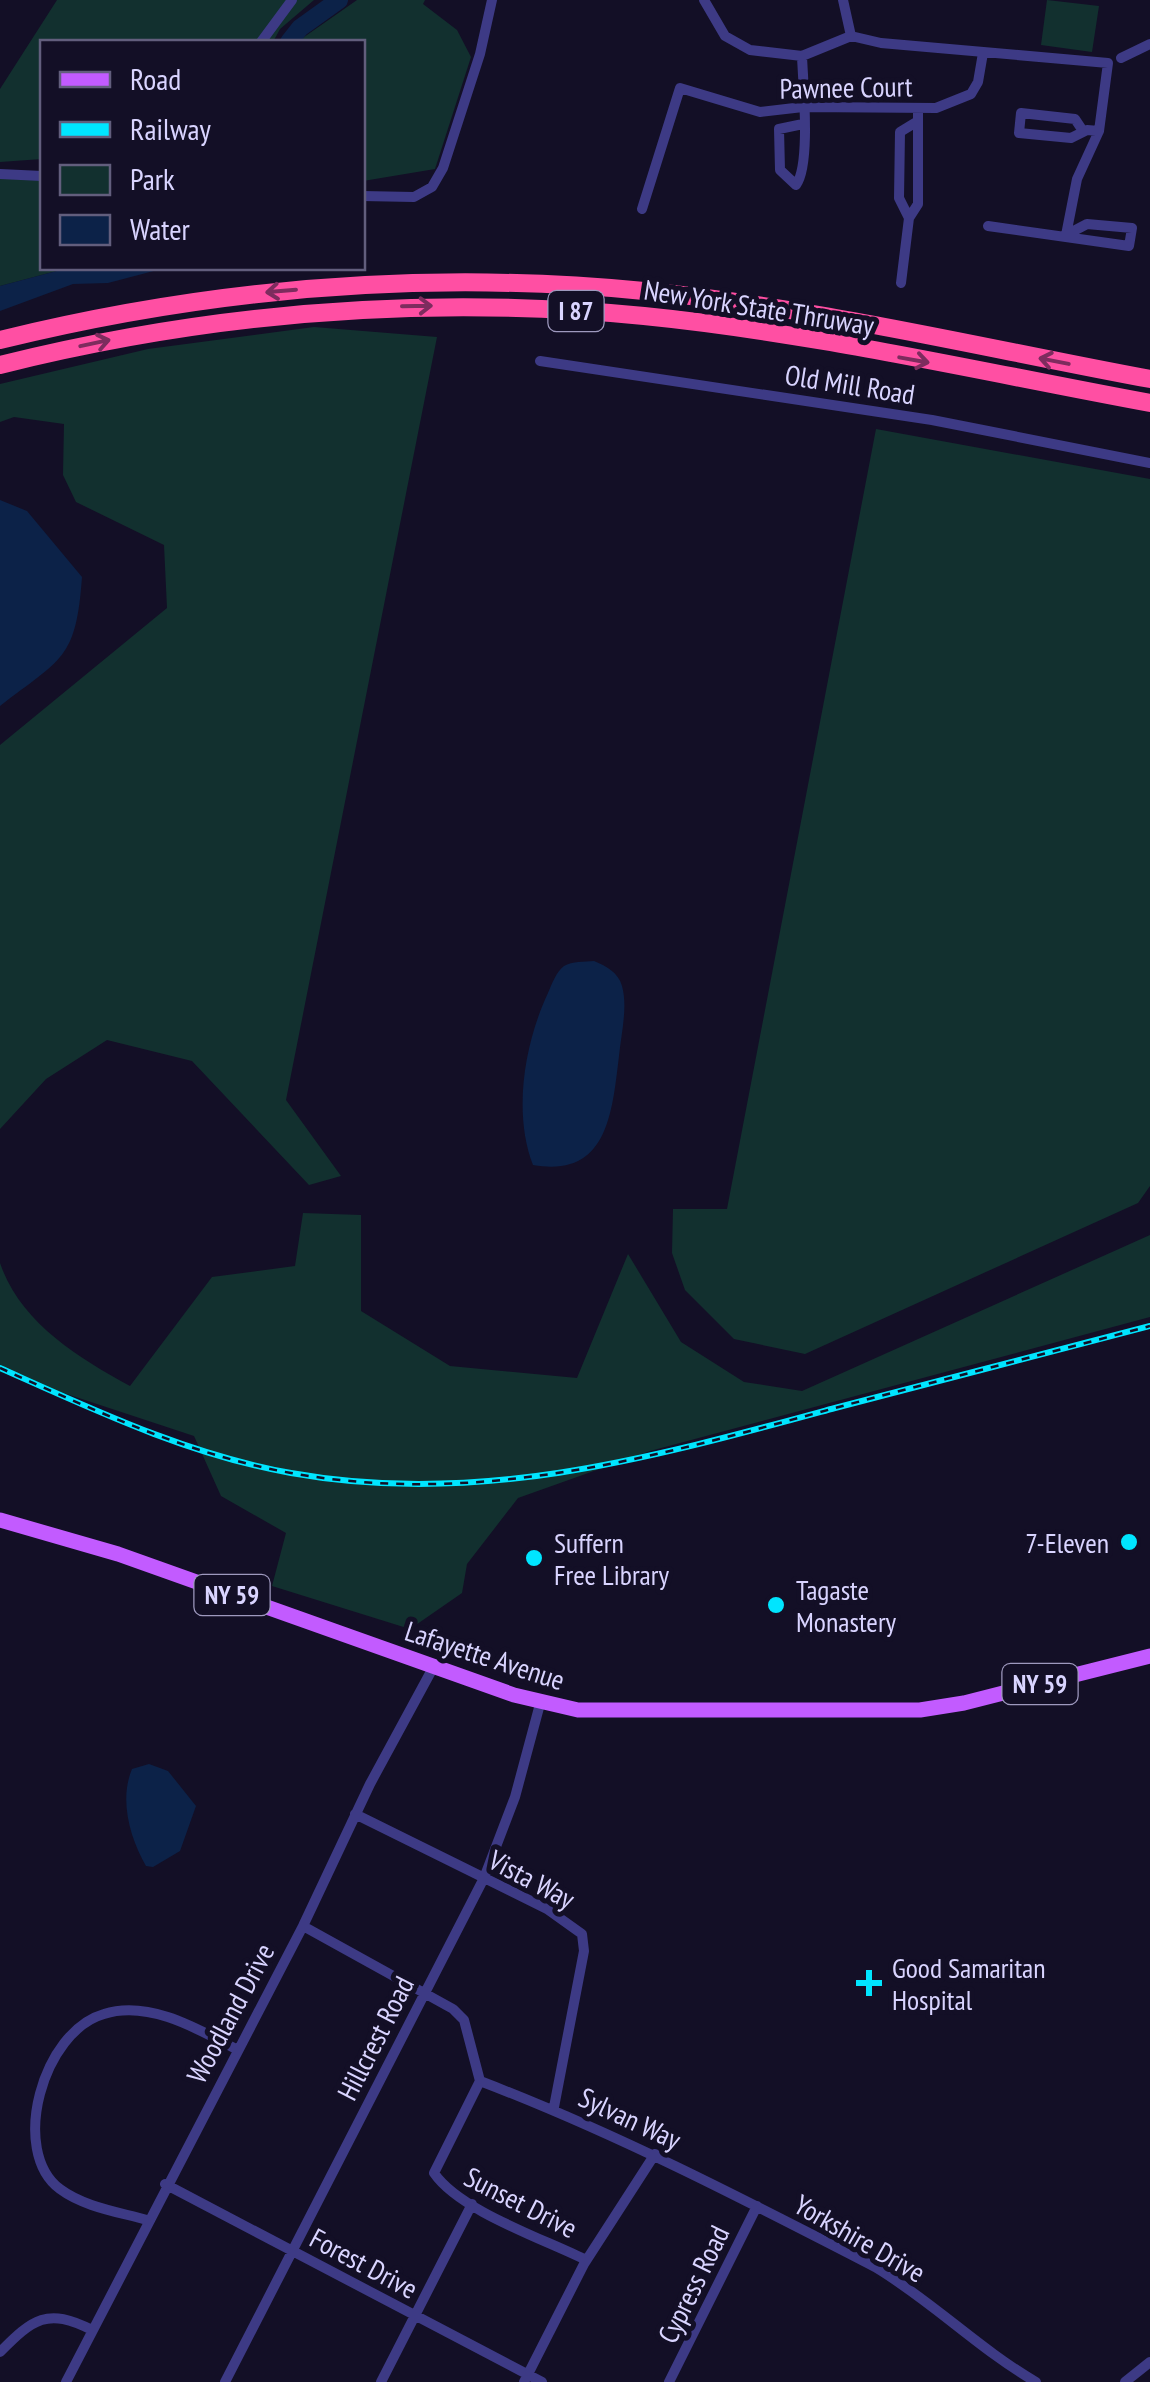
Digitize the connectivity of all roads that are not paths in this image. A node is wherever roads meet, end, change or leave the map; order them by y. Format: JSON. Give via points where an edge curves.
{"nodes":[{"id":1,"x":292,"y":0,"type":"edge"},
{"id":2,"x":492,"y":0,"type":"edge"},
{"id":3,"x":704,"y":0,"type":"edge"},
{"id":4,"x":843,"y":0,"type":"edge"},
{"id":5,"x":851,"y":36,"type":"junction"},
{"id":6,"x":262,"y":40,"type":"edge"},
{"id":7,"x":1150,"y":44,"type":"edge"},
{"id":8,"x":983,"y":53,"type":"junction"},
{"id":9,"x":802,"y":56,"type":"junction"},
{"id":10,"x":1121,"y":58,"type":"dead end"},
{"id":11,"x":803,"y":107,"type":"junction"},
{"id":12,"x":918,"y":114,"type":"junction"},
{"id":13,"x":803,"y":124,"type":"junction"},
{"id":14,"x":1082,"y":131,"type":"junction"},
{"id":15,"x":1099,"y":131,"type":"junction"},
{"id":16,"x":0,"y":174,"type":"edge"},
{"id":17,"x":40,"y":176,"type":"edge"},
{"id":18,"x":365,"y":196,"type":"edge"},
{"id":19,"x":642,"y":209,"type":"dead end"},
{"id":20,"x":909,"y":218,"type":"junction"},
{"id":21,"x":988,"y":226,"type":"dead end"},
{"id":22,"x":1066,"y":235,"type":"junction"},
{"id":23,"x":901,"y":283,"type":"dead end"},
{"id":24,"x":0,"y":340,"type":"edge"},
{"id":25,"x":540,"y":361,"type":"dead end"},
{"id":26,"x":0,"y":365,"type":"edge"},
{"id":27,"x":1150,"y":379,"type":"edge"},
{"id":28,"x":1150,"y":403,"type":"edge"},
{"id":29,"x":1150,"y":462,"type":"edge"},
{"id":30,"x":0,"y":1520,"type":"edge"},
{"id":31,"x":1150,"y":1656,"type":"edge"},
{"id":32,"x":434,"y":1666,"type":"junction"},
{"id":33,"x":540,"y":1704,"type":"junction"},
{"id":34,"x":356,"y":1814,"type":"junction"},
{"id":35,"x":484,"y":1878,"type":"junction"},
{"id":36,"x":303,"y":1926,"type":"junction"},
{"id":37,"x":424,"y":1993,"type":"junction"},
{"id":38,"x":236,"y":2049,"type":"junction"},
{"id":39,"x":480,"y":2081,"type":"junction"},
{"id":40,"x":554,"y":2107,"type":"junction"},
{"id":41,"x":655,"y":2154,"type":"junction"},
{"id":42,"x":165,"y":2184,"type":"junction"},
{"id":43,"x":472,"y":2204,"type":"junction"},
{"id":44,"x":757,"y":2206,"type":"junction"},
{"id":45,"x":147,"y":2220,"type":"junction"},
{"id":46,"x":291,"y":2250,"type":"junction"},
{"id":47,"x":586,"y":2260,"type":"junction"},
{"id":48,"x":416,"y":2316,"type":"junction"},
{"id":49,"x":92,"y":2330,"type":"junction"},
{"id":50,"x":0,"y":2352,"type":"edge"},
{"id":51,"x":1150,"y":2362,"type":"edge"},
{"id":52,"x":526,"y":2378,"type":"edge"},
{"id":53,"x":66,"y":2382,"type":"edge"},
{"id":54,"x":225,"y":2382,"type":"edge"},
{"id":55,"x":381,"y":2382,"type":"edge"},
{"id":56,"x":542,"y":2382,"type":"edge"},
{"id":57,"x":669,"y":2382,"type":"edge"},
{"id":58,"x":1036,"y":2382,"type":"edge"},
{"id":59,"x":1125,"y":2382,"type":"edge"}],
"edges":[{"from":1,"to":6,"type":"street"},
{"from":2,"to":18,"type":"street","via":[[480,54],[432,187],[414,197]]},
{"from":3,"to":9,"type":"street","via":[[735,44]]},
{"from":4,"to":5,"type":"street"},
{"from":5,"to":8,"type":"street"},
{"from":5,"to":9,"type":"street"},
{"from":7,"to":10,"type":"street"},
{"from":8,"to":12,"type":"street","name":"Pawnee Court","via":[[971,94]]},
{"from":8,"to":15,"type":"street","via":[[1108,63]]},
{"from":9,"to":11,"type":"street"},
{"from":11,"to":12,"type":"street","name":"Pawnee Court"},
{"from":11,"to":13,"type":"street"},
{"from":11,"to":19,"type":"street","name":"Pawnee Court","via":[[760,112],[680,88]]},
{"from":12,"to":20,"type":"street","via":[[918,204]]},
{"from":12,"to":20,"type":"street","via":[[900,132],[899,198]]},
{"from":13,"to":13,"type":"street","via":[[780,129],[780,170],[796,186]]},
{"from":14,"to":14,"type":"street","via":[[1075,119],[1022,113],[1019,133],[1071,138]]},
{"from":14,"to":15,"type":"street"},
{"from":15,"to":22,"type":"street","via":[[1077,178]]},
{"from":16,"to":17,"type":"street"},
{"from":20,"to":23,"type":"street"},
{"from":21,"to":22,"type":"street"},
{"from":22,"to":22,"type":"street","via":[[1088,224],[1132,228],[1130,246]]},
{"from":27,"to":24,"type":"highway","name":"New York State Thruway","number":"I 87","one_way":true,"via":[[749,305],[528,284],[393,282],[239,295]]},
{"from":25,"to":29,"type":"street","name":"Old Mill Road","via":[[932,420]]},
{"from":26,"to":28,"type":"highway","name":"New York State Thruway","number":"I 87","one_way":true,"via":[[259,317],[394,306],[494,307],[728,326]]},
{"from":30,"to":32,"type":"main road","name":"Lafayette Avenue","number":"NY 59","via":[[118,1554]]},
{"from":31,"to":33,"type":"main road","name":"Lafayette Avenue","number":"NY 59","via":[[920,1710],[614,1711]]},
{"from":32,"to":33,"type":"main road","name":"Lafayette Avenue","number":"NY 59"},
{"from":32,"to":34,"type":"street","name":"Woodland Drive"},
{"from":33,"to":35,"type":"street","name":"Hillcrest Road"},
{"from":34,"to":35,"type":"street","name":"Vista Way"},
{"from":34,"to":36,"type":"street","name":"Woodland Drive"},
{"from":35,"to":37,"type":"street","name":"Hillcrest Road"},
{"from":35,"to":40,"type":"street","name":"Vista Way","via":[[582,1934]]},
{"from":36,"to":37,"type":"street"},
{"from":36,"to":38,"type":"street","name":"Woodland Drive"},
{"from":37,"to":39,"type":"street","via":[[464,2020]]},
{"from":37,"to":46,"type":"street","name":"Hillcrest Road"},
{"from":38,"to":42,"type":"street","name":"Woodland Drive"},
{"from":38,"to":45,"type":"street","via":[[181,2022],[128,2011],[85,2023],[50,2060],[37,2111],[46,2171],[57,2188],[78,2200]]},
{"from":39,"to":40,"type":"street","name":"Sylvan Way"},
{"from":39,"to":43,"type":"street","name":"Sunset Drive","via":[[434,2173],[444,2188]]},
{"from":40,"to":41,"type":"street","name":"Sylvan Way"},
{"from":41,"to":44,"type":"street","name":"Sylvan Way"},
{"from":41,"to":47,"type":"street"},
{"from":42,"to":45,"type":"street","name":"Woodland Drive"},
{"from":42,"to":46,"type":"street","name":"Forest Drive"},
{"from":43,"to":47,"type":"street","name":"Sunset Drive"},
{"from":43,"to":48,"type":"street"},
{"from":44,"to":57,"type":"street","name":"Cypress Road"},
{"from":44,"to":58,"type":"street","name":"Yorkshire Drive","via":[[908,2287]]},
{"from":45,"to":49,"type":"street","name":"Woodland Drive"},
{"from":46,"to":48,"type":"street","name":"Forest Drive"},
{"from":46,"to":54,"type":"street","name":"Hillcrest Road"},
{"from":47,"to":52,"type":"street"},
{"from":48,"to":52,"type":"street","name":"Forest Drive"},
{"from":48,"to":55,"type":"street"},
{"from":49,"to":50,"type":"street","via":[[54,2316],[38,2319]]},
{"from":49,"to":53,"type":"street","name":"Woodland Drive"},
{"from":51,"to":59,"type":"street"},
{"from":52,"to":56,"type":"street","name":"Forest Drive"}]}
